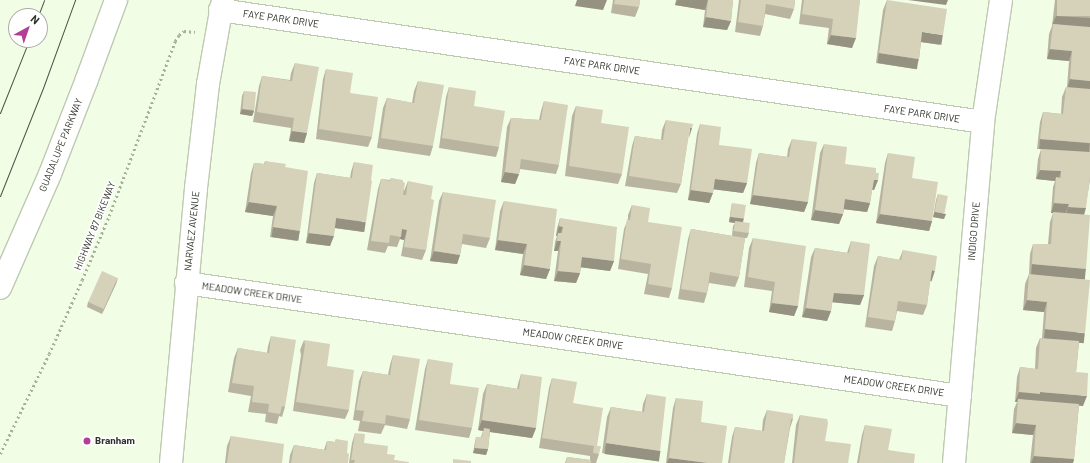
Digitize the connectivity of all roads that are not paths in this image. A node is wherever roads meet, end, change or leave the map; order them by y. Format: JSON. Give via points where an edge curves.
{"nodes":[{"id":1,"x":116,"y":0,"type":"edge"},
{"id":2,"x":1000,"y":0,"type":"edge"},
{"id":3,"x":222,"y":5,"type":"edge"},
{"id":4,"x":983,"y":122,"type":"junction"},
{"id":5,"x":186,"y":283,"type":"junction"},
{"id":6,"x":0,"y":288,"type":"edge"},
{"id":7,"x":960,"y":396,"type":"junction"},
{"id":8,"x":171,"y":463,"type":"edge"},
{"id":9,"x":954,"y":463,"type":"edge"}],
"edges":[{"from":1,"to":6,"type":"main road","name":"GUADALUPE PARKWAY","via":[[50,174]]},
{"from":2,"to":4,"type":"main road","name":"INDIGO DRIVE"},
{"from":3,"to":4,"type":"main road","name":"FAYE PARK DRIVE"},
{"from":3,"to":5,"type":"main road","name":"NARVAEZ AVENUE","via":[[208,84]]},
{"from":4,"to":7,"type":"main road","name":"INDIGO DRIVE"},
{"from":5,"to":7,"type":"main road","name":"MEADOW CREEK DRIVE"},
{"from":5,"to":8,"type":"main road","name":"NARVAEZ AVENUE"},
{"from":7,"to":9,"type":"main road","name":"INDIGO DRIVE"}]}
